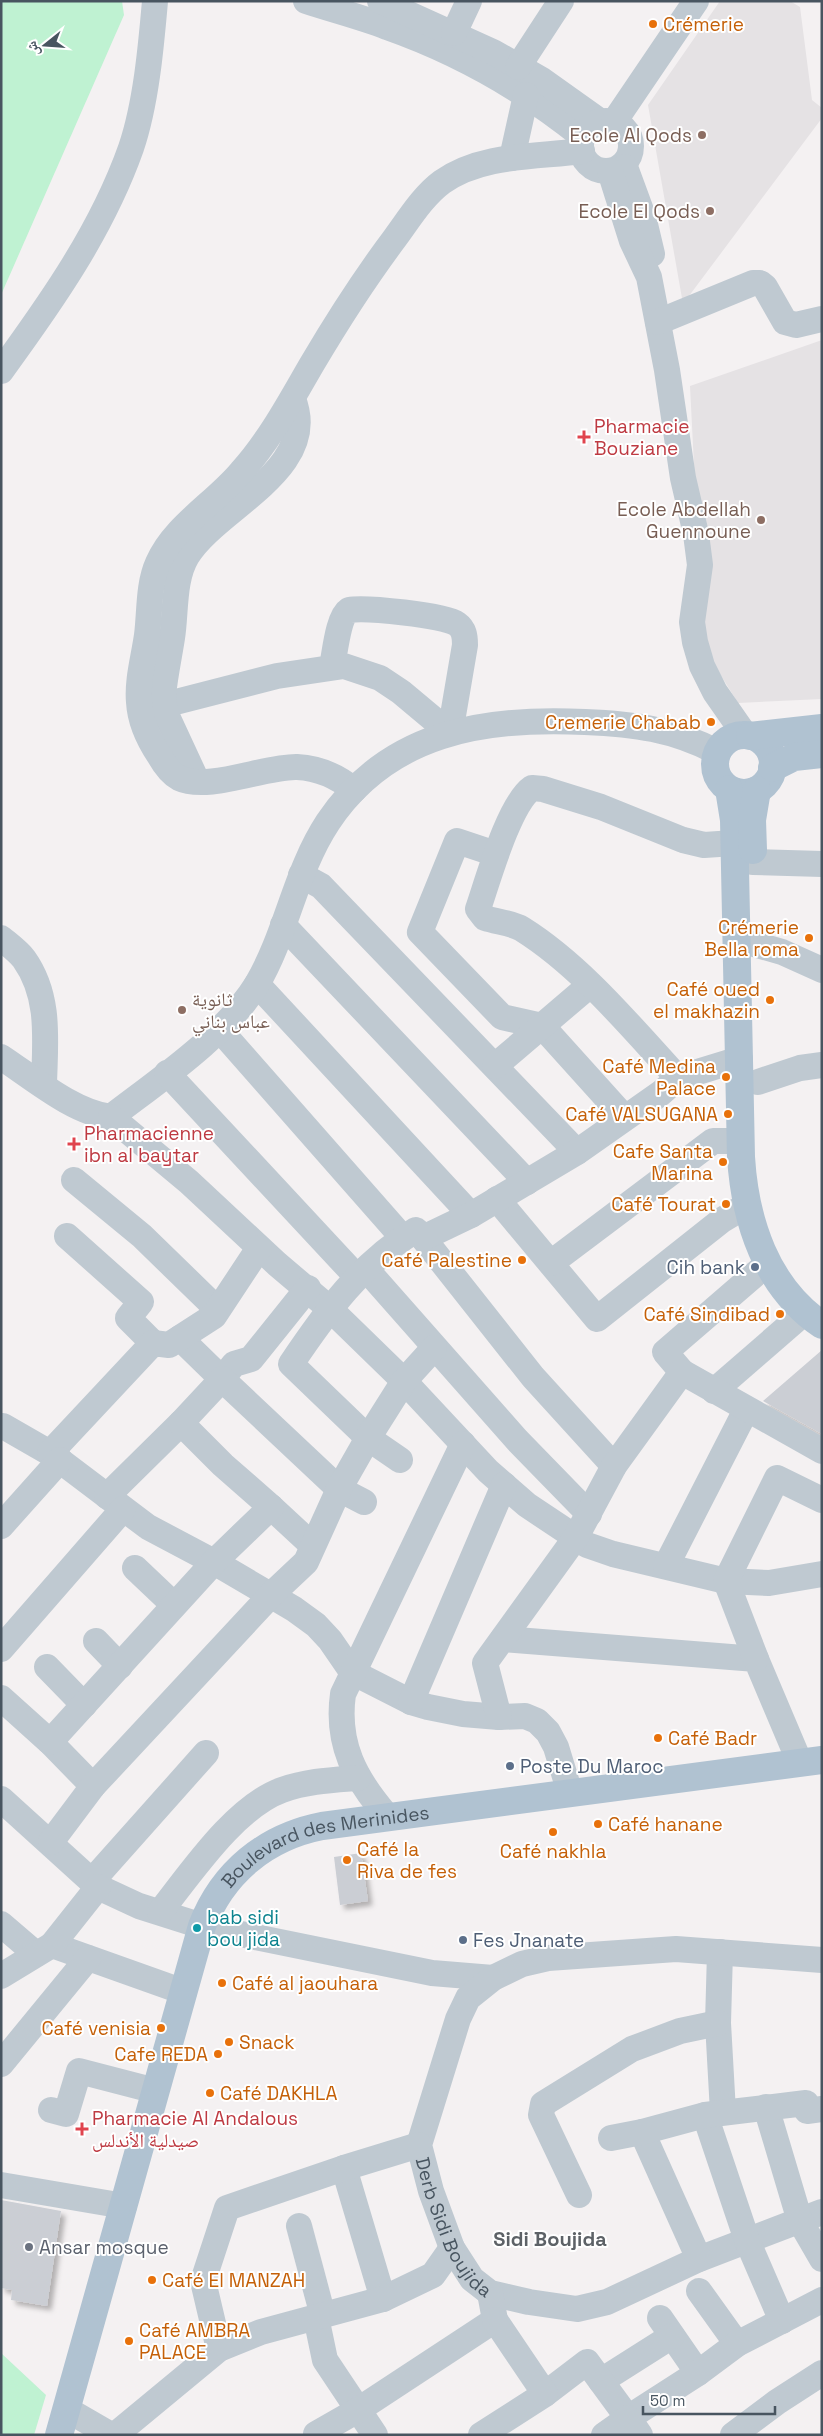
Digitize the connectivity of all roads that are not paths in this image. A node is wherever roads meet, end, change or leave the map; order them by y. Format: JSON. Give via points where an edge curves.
{"nodes":[{"id":1,"x":155,"y":1,"type":"edge"},
{"id":2,"x":306,"y":1,"type":"edge"},
{"id":3,"x":380,"y":1,"type":"edge"},
{"id":4,"x":469,"y":1,"type":"edge"},
{"id":5,"x":561,"y":1,"type":"edge"},
{"id":6,"x":696,"y":1,"type":"edge"},
{"id":7,"x":454,"y":33,"type":"junction"},
{"id":8,"x":518,"y":67,"type":"junction"},
{"id":9,"x":526,"y":95,"type":"junction"},
{"id":10,"x":595,"y":133,"type":"junction"},
{"id":11,"x":512,"y":158,"type":"junction"},
{"id":12,"x":617,"y":168,"type":"junction"},
{"id":13,"x":822,"y":319,"type":"edge"},
{"id":14,"x":658,"y":322,"type":"junction"},
{"id":15,"x":1,"y":371,"type":"edge"},
{"id":16,"x":292,"y":398,"type":"junction"},
{"id":17,"x":332,"y":666,"type":"junction"},
{"id":18,"x":164,"y":705,"type":"junction"},
{"id":19,"x":822,"y":728,"type":"edge"},
{"id":20,"x":450,"y":733,"type":"junction"},
{"id":21,"x":748,"y":735,"type":"junction"},
{"id":22,"x":717,"y":752,"type":"junction"},
{"id":23,"x":822,"y":754,"type":"edge"},
{"id":24,"x":765,"y":779,"type":"junction"},
{"id":25,"x":198,"y":781,"type":"junction"},
{"id":26,"x":729,"y":789,"type":"junction"},
{"id":27,"x":354,"y":790,"type":"junction"},
{"id":28,"x":744,"y":853,"type":"junction"},
{"id":29,"x":496,"y":854,"type":"junction"},
{"id":30,"x":822,"y":864,"type":"edge"},
{"id":31,"x":301,"y":875,"type":"junction"},
{"id":32,"x":283,"y":925,"type":"junction"},
{"id":33,"x":1,"y":938,"type":"edge"},
{"id":34,"x":754,"y":944,"type":"junction"},
{"id":35,"x":818,"y":960,"type":"edge"},
{"id":36,"x":257,"y":984,"type":"junction"},
{"id":37,"x":590,"y":985,"type":"junction"},
{"id":38,"x":542,"y":1026,"type":"junction"},
{"id":39,"x":220,"y":1030,"type":"junction"},
{"id":40,"x":1,"y":1057,"type":"edge"},
{"id":41,"x":740,"y":1059,"type":"junction"},
{"id":42,"x":822,"y":1065,"type":"edge"},
{"id":43,"x":495,"y":1066,"type":"junction"},
{"id":44,"x":167,"y":1073,"type":"junction"},
{"id":45,"x":678,"y":1078,"type":"junction"},
{"id":46,"x":758,"y":1082,"type":"junction"},
{"id":47,"x":44,"y":1085,"type":"junction"},
{"id":48,"x":111,"y":1117,"type":"junction"},
{"id":49,"x":624,"y":1117,"type":"junction"},
{"id":50,"x":741,"y":1141,"type":"junction"},
{"id":51,"x":577,"y":1152,"type":"junction"},
{"id":52,"x":74,"y":1180,"type":"dead end"},
{"id":53,"x":527,"y":1182,"type":"junction"},
{"id":54,"x":497,"y":1199,"type":"junction"},
{"id":55,"x":747,"y":1205,"type":"junction"},
{"id":56,"x":471,"y":1215,"type":"junction"},
{"id":57,"x":66,"y":1236,"type":"dead end"},
{"id":58,"x":413,"y":1238,"type":"junction"},
{"id":59,"x":259,"y":1248,"type":"junction"},
{"id":60,"x":551,"y":1263,"type":"junction"},
{"id":61,"x":768,"y":1263,"type":"junction"},
{"id":62,"x":362,"y":1273,"type":"junction"},
{"id":63,"x":308,"y":1288,"type":"junction"},
{"id":64,"x":329,"y":1308,"type":"junction"},
{"id":65,"x":217,"y":1309,"type":"junction"},
{"id":66,"x":816,"y":1314,"type":"edge"},
{"id":67,"x":180,"y":1338,"type":"junction"},
{"id":68,"x":153,"y":1343,"type":"junction"},
{"id":69,"x":434,"y":1348,"type":"junction"},
{"id":70,"x":682,"y":1372,"type":"junction"},
{"id":71,"x":222,"y":1379,"type":"junction"},
{"id":72,"x":404,"y":1381,"type":"junction"},
{"id":73,"x":714,"y":1391,"type":"junction"},
{"id":74,"x":746,"y":1410,"type":"junction"},
{"id":75,"x":181,"y":1423,"type":"junction"},
{"id":76,"x":2,"y":1427,"type":"edge"},
{"id":77,"x":368,"y":1438,"type":"junction"},
{"id":78,"x":517,"y":1440,"type":"junction"},
{"id":79,"x":463,"y":1444,"type":"junction"},
{"id":80,"x":822,"y":1451,"type":"edge"},
{"id":81,"x":55,"y":1456,"type":"junction"},
{"id":82,"x":400,"y":1460,"type":"dead end"},
{"id":83,"x":614,"y":1466,"type":"junction"},
{"id":84,"x":496,"y":1478,"type":"junction"},
{"id":85,"x":339,"y":1489,"type":"junction"},
{"id":86,"x":822,"y":1500,"type":"edge"},
{"id":87,"x":115,"y":1502,"type":"junction"},
{"id":88,"x":364,"y":1502,"type":"dead end"},
{"id":89,"x":271,"y":1507,"type":"junction"},
{"id":90,"x":588,"y":1514,"type":"junction"},
{"id":91,"x":1,"y":1526,"type":"edge"},
{"id":92,"x":576,"y":1538,"type":"junction"},
{"id":93,"x":312,"y":1545,"type":"junction"},
{"id":94,"x":214,"y":1562,"type":"junction"},
{"id":95,"x":666,"y":1566,"type":"junction"},
{"id":96,"x":135,"y":1568,"type":"dead end"},
{"id":97,"x":822,"y":1574,"type":"edge"},
{"id":98,"x":726,"y":1581,"type":"junction"},
{"id":99,"x":272,"y":1594,"type":"junction"},
{"id":100,"x":174,"y":1606,"type":"junction"},
{"id":101,"x":504,"y":1639,"type":"junction"},
{"id":102,"x":96,"y":1641,"type":"dead end"},
{"id":103,"x":1,"y":1649,"type":"edge"},
{"id":104,"x":756,"y":1659,"type":"junction"},
{"id":105,"x":120,"y":1666,"type":"junction"},
{"id":106,"x":47,"y":1667,"type":"dead end"},
{"id":107,"x":352,"y":1672,"type":"junction"},
{"id":108,"x":1,"y":1698,"type":"edge"},
{"id":109,"x":411,"y":1702,"type":"junction"},
{"id":110,"x":84,"y":1705,"type":"junction"},
{"id":111,"x":499,"y":1717,"type":"junction"},
{"id":112,"x":50,"y":1742,"type":"junction"},
{"id":113,"x":206,"y":1754,"type":"dead end"},
{"id":114,"x":814,"y":1766,"type":"edge"},
{"id":115,"x":358,"y":1778,"type":"junction"},
{"id":116,"x":93,"y":1786,"type":"junction"},
{"id":117,"x":570,"y":1793,"type":"junction"},
{"id":118,"x":1,"y":1799,"type":"edge"},
{"id":119,"x":387,"y":1816,"type":"junction"},
{"id":120,"x":51,"y":1842,"type":"junction"},
{"id":121,"x":95,"y":1884,"type":"junction"},
{"id":122,"x":160,"y":1912,"type":"junction"},
{"id":123,"x":1,"y":1924,"type":"edge"},
{"id":124,"x":211,"y":1928,"type":"junction"},
{"id":125,"x":44,"y":1949,"type":"junction"},
{"id":126,"x":720,"y":1952,"type":"junction"},
{"id":127,"x":88,"y":1958,"type":"junction"},
{"id":128,"x":822,"y":1960,"type":"edge"},
{"id":129,"x":1,"y":1976,"type":"edge"},
{"id":130,"x":493,"y":1978,"type":"junction"},
{"id":131,"x":184,"y":1992,"type":"junction"},
{"id":132,"x":718,"y":2023,"type":"junction"},
{"id":133,"x":3,"y":2059,"type":"edge"},
{"id":134,"x":156,"y":2091,"type":"junction"},
{"id":135,"x":766,"y":2106,"type":"junction"},
{"id":136,"x":822,"y":2109,"type":"edge"},
{"id":137,"x":51,"y":2110,"type":"dead end"},
{"id":138,"x":714,"y":2114,"type":"junction"},
{"id":139,"x":642,"y":2132,"type":"junction"},
{"id":140,"x":611,"y":2138,"type":"dead end"},
{"id":141,"x":419,"y":2146,"type":"junction"},
{"id":142,"x":344,"y":2168,"type":"junction"},
{"id":143,"x":1,"y":2185,"type":"edge"},
{"id":144,"x":579,"y":2195,"type":"dead end"},
{"id":145,"x":124,"y":2206,"type":"junction"},
{"id":146,"x":811,"y":2216,"type":"edge"},
{"id":147,"x":299,"y":2226,"type":"dead end"},
{"id":148,"x":747,"y":2240,"type":"junction"},
{"id":149,"x":452,"y":2248,"type":"junction"},
{"id":150,"x":699,"y":2259,"type":"junction"},
{"id":151,"x":822,"y":2259,"type":"edge"},
{"id":152,"x":699,"y":2291,"type":"dead end"},
{"id":153,"x":490,"y":2293,"type":"junction"},
{"id":154,"x":383,"y":2299,"type":"junction"},
{"id":155,"x":822,"y":2300,"type":"edge"},
{"id":156,"x":320,"y":2316,"type":"junction"},
{"id":157,"x":495,"y":2320,"type":"junction"},
{"id":158,"x":782,"y":2321,"type":"junction"},
{"id":159,"x":737,"y":2344,"type":"junction"},
{"id":160,"x":219,"y":2349,"type":"junction"},
{"id":161,"x":698,"y":2373,"type":"junction"},
{"id":162,"x":822,"y":2373,"type":"edge"},
{"id":163,"x":601,"y":2381,"type":"junction"},
{"id":164,"x":545,"y":2394,"type":"junction"},
{"id":165,"x":358,"y":2410,"type":"junction"},
{"id":166,"x":75,"y":2421,"type":"edge"},
{"id":167,"x":634,"y":2427,"type":"edge"},
{"id":168,"x":316,"y":2434,"type":"edge"},
{"id":169,"x":59,"y":2435,"type":"edge"},
{"id":170,"x":111,"y":2435,"type":"edge"},
{"id":171,"x":115,"y":2435,"type":"edge"},
{"id":172,"x":376,"y":2435,"type":"edge"},
{"id":173,"x":481,"y":2435,"type":"edge"},
{"id":174,"x":604,"y":2435,"type":"edge"},
{"id":175,"x":733,"y":2435,"type":"edge"}],
"edges":[{"from":1,"to":15,"type":"street","via":[[143,96],[125,162],[98,226]]},
{"from":2,"to":9,"type":"street","via":[[387,27],[441,49]]},
{"from":3,"to":7,"type":"street"},
{"from":4,"to":7,"type":"street"},
{"from":5,"to":8,"type":"street"},
{"from":6,"to":10,"type":"street"},
{"from":7,"to":8,"type":"street"},
{"from":8,"to":10,"type":"street","via":[[542,80]]},
{"from":9,"to":10,"type":"street"},
{"from":9,"to":11,"type":"street"},
{"from":10,"to":11,"type":"street"},
{"from":10,"to":12,"type":"street","via":[[589,164],[603,171]]},
{"from":10,"to":12,"type":"street","via":[[623,127],[629,136],[632,145],[630,155]]},
{"from":11,"to":16,"type":"street","via":[[454,174],[429,194],[346,308]]},
{"from":12,"to":14,"type":"street","via":[[632,241],[649,276]]},
{"from":13,"to":14,"type":"street","via":[[796,325],[785,322],[765,287],[753,283]]},
{"from":14,"to":21,"type":"street","via":[[698,553],[698,585],[692,622],[695,642],[715,692]]},
{"from":16,"to":18,"type":"street","via":[[298,412],[297,429],[289,454],[272,476],[199,541],[182,566],[165,674]]},
{"from":16,"to":25,"type":"street","via":[[253,458],[175,536],[156,566],[139,680],[140,710],[153,746],[169,770],[180,778]]},
{"from":17,"to":18,"type":"street","via":[[277,676]]},
{"from":17,"to":20,"type":"street","via":[[380,678]]},
{"from":17,"to":20,"type":"street","via":[[341,621],[349,610],[449,620],[464,634],[465,645]]},
{"from":18,"to":25,"type":"street","via":[[170,725]]},
{"from":19,"to":21,"type":"main road"},
{"from":20,"to":22,"type":"street","via":[[486,724],[535,720],[614,723],[672,732]]},
{"from":20,"to":27,"type":"street","via":[[407,750],[383,764]]},
{"from":21,"to":22,"type":"main road","via":[[731,738]]},
{"from":21,"to":24,"type":"main road","via":[[766,745],[772,759]]},
{"from":22,"to":26,"type":"main road","via":[[716,772]]},
{"from":23,"to":24,"type":"main road","via":[[794,757]]},
{"from":24,"to":26,"type":"main road","via":[[741,793]]},
{"from":24,"to":28,"type":"main road"},
{"from":25,"to":27,"type":"street","via":[[297,767],[339,778]]},
{"from":26,"to":28,"type":"main road"},
{"from":27,"to":31,"type":"street","via":[[340,804],[316,840]]},
{"from":28,"to":29,"type":"street","via":[[683,840],[601,807],[532,788],[521,799]]},
{"from":28,"to":30,"type":"street"},
{"from":28,"to":34,"type":"main road"},
{"from":28,"to":41,"type":"main road"},
{"from":29,"to":37,"type":"street","via":[[478,908],[481,914],[521,928]]},
{"from":29,"to":38,"type":"street","via":[[457,841],[420,932],[502,1017]]},
{"from":31,"to":32,"type":"street"},
{"from":31,"to":43,"type":"street","via":[[321,886]]},
{"from":32,"to":36,"type":"street"},
{"from":32,"to":53,"type":"street"},
{"from":33,"to":47,"type":"street","via":[[23,958],[42,996],[45,1018]]},
{"from":34,"to":35,"type":"street"},
{"from":34,"to":46,"type":"main road"},
{"from":36,"to":39,"type":"street"},
{"from":36,"to":56,"type":"street"},
{"from":37,"to":38,"type":"street"},
{"from":37,"to":45,"type":"street"},
{"from":38,"to":43,"type":"street"},
{"from":38,"to":49,"type":"street"},
{"from":39,"to":44,"type":"street"},
{"from":39,"to":58,"type":"street"},
{"from":40,"to":47,"type":"street"},
{"from":41,"to":45,"type":"street"},
{"from":41,"to":50,"type":"main road"},
{"from":42,"to":46,"type":"street","via":[[800,1068]]},
{"from":43,"to":51,"type":"street"},
{"from":44,"to":48,"type":"street"},
{"from":44,"to":62,"type":"street"},
{"from":45,"to":49,"type":"street"},
{"from":46,"to":66,"type":"main road","via":[[757,1139],[766,1212],[776,1242]]},
{"from":47,"to":48,"type":"street","via":[[96,1116]]},
{"from":48,"to":59,"type":"street","via":[[189,1182]]},
{"from":49,"to":51,"type":"street"},
{"from":50,"to":55,"type":"main road"},
{"from":50,"to":60,"type":"street","via":[[713,1141]]},
{"from":51,"to":53,"type":"street"},
{"from":52,"to":65,"type":"street","via":[[142,1236]]},
{"from":53,"to":54,"type":"street"},
{"from":54,"to":56,"type":"street"},
{"from":54,"to":60,"type":"street"},
{"from":55,"to":60,"type":"street","via":[[722,1220],[597,1319]]},
{"from":55,"to":61,"type":"main road","via":[[758,1243]]},
{"from":56,"to":58,"type":"street"},
{"from":57,"to":68,"type":"street","via":[[141,1302],[128,1318]]},
{"from":58,"to":62,"type":"street"},
{"from":58,"to":83,"type":"street"},
{"from":59,"to":63,"type":"street"},
{"from":59,"to":65,"type":"street"},
{"from":61,"to":66,"type":"main road","via":[[785,1290]]},
{"from":61,"to":70,"type":"street","via":[[665,1352]]},
{"from":62,"to":64,"type":"street"},
{"from":62,"to":69,"type":"street"},
{"from":63,"to":64,"type":"street"},
{"from":63,"to":71,"type":"street","via":[[251,1360],[234,1364]]},
{"from":64,"to":72,"type":"street"},
{"from":64,"to":77,"type":"street","via":[[291,1364]]},
{"from":65,"to":67,"type":"street","via":[[214,1316]]},
{"from":66,"to":73,"type":"street"},
{"from":67,"to":68,"type":"street","via":[[168,1345]]},
{"from":67,"to":71,"type":"street"},
{"from":68,"to":81,"type":"street"},
{"from":69,"to":72,"type":"street"},
{"from":69,"to":78,"type":"street"},
{"from":70,"to":73,"type":"street"},
{"from":70,"to":83,"type":"street"},
{"from":71,"to":75,"type":"street"},
{"from":71,"to":85,"type":"street"},
{"from":72,"to":77,"type":"street"},
{"from":72,"to":79,"type":"street"},
{"from":73,"to":74,"type":"street"},
{"from":74,"to":80,"type":"street"},
{"from":74,"to":95,"type":"street"},
{"from":75,"to":87,"type":"street"},
{"from":75,"to":89,"type":"street"},
{"from":76,"to":81,"type":"street"},
{"from":77,"to":82,"type":"street"},
{"from":77,"to":85,"type":"street"},
{"from":78,"to":84,"type":"street"},
{"from":78,"to":90,"type":"street"},
{"from":79,"to":84,"type":"street"},
{"from":79,"to":107,"type":"street"},
{"from":81,"to":87,"type":"street"},
{"from":81,"to":91,"type":"street"},
{"from":83,"to":90,"type":"street"},
{"from":84,"to":92,"type":"street","via":[[526,1505]]},
{"from":84,"to":109,"type":"street"},
{"from":85,"to":88,"type":"street"},
{"from":85,"to":93,"type":"street"},
{"from":86,"to":98,"type":"street","via":[[777,1478]]},
{"from":87,"to":94,"type":"street","via":[[148,1527]]},
{"from":87,"to":103,"type":"street"},
{"from":89,"to":93,"type":"street"},
{"from":89,"to":94,"type":"street"},
{"from":90,"to":92,"type":"street"},
{"from":92,"to":95,"type":"street","via":[[613,1554]]},
{"from":92,"to":101,"type":"street"},
{"from":93,"to":99,"type":"street","via":[[306,1562]]},
{"from":94,"to":99,"type":"street"},
{"from":94,"to":100,"type":"street"},
{"from":95,"to":98,"type":"street"},
{"from":96,"to":100,"type":"street"},
{"from":97,"to":98,"type":"street","via":[[770,1583]]},
{"from":98,"to":104,"type":"street"},
{"from":99,"to":107,"type":"street","via":[[316,1625]]},
{"from":99,"to":116,"type":"street"},
{"from":100,"to":105,"type":"street"},
{"from":101,"to":104,"type":"street"},
{"from":101,"to":111,"type":"street","via":[[486,1663]]},
{"from":102,"to":105,"type":"street"},
{"from":104,"to":114,"type":"street"},
{"from":105,"to":110,"type":"street"},
{"from":106,"to":110,"type":"street"},
{"from":107,"to":109,"type":"street"},
{"from":107,"to":115,"type":"street","via":[[343,1694],[341,1723],[345,1746]]},
{"from":108,"to":112,"type":"street"},
{"from":109,"to":111,"type":"street","via":[[446,1711]]},
{"from":110,"to":112,"type":"street"},
{"from":111,"to":117,"type":"street","via":[[525,1716],[538,1721],[556,1746]]},
{"from":112,"to":116,"type":"street"},
{"from":113,"to":121,"type":"street"},
{"from":114,"to":117,"type":"main road","name":"Boulevard des Merinides"},
{"from":114,"to":124,"type":"main road","name":"Boulevard des Merinides","via":[[310,1846],[286,1855],[260,1873]]},
{"from":115,"to":119,"type":"street"},
{"from":115,"to":122,"type":"street","via":[[311,1782],[263,1798],[246,1810]]},
{"from":116,"to":120,"type":"street"},
{"from":117,"to":119,"type":"main road","name":"Boulevard des Merinides"},
{"from":118,"to":120,"type":"street"},
{"from":119,"to":124,"type":"main road","name":"Boulevard des Merinides","via":[[302,1830],[264,1847],[222,1888]]},
{"from":120,"to":121,"type":"street"},
{"from":121,"to":122,"type":"street","via":[[139,1906]]},
{"from":121,"to":125,"type":"street"},
{"from":122,"to":124,"type":"street"},
{"from":123,"to":125,"type":"street"},
{"from":124,"to":130,"type":"street","via":[[432,1973]]},
{"from":124,"to":131,"type":"main road","name":"Boulevard des Merinides"},
{"from":124,"to":166,"type":"main road","name":"Boulevard des Merinides"},
{"from":125,"to":127,"type":"street"},
{"from":125,"to":129,"type":"street"},
{"from":126,"to":128,"type":"street","name":"Derb Sidi Boujida"},
{"from":126,"to":130,"type":"street","name":"Derb Sidi Boujida","via":[[676,1949],[548,1958],[522,1964]]},
{"from":126,"to":132,"type":"street"},
{"from":127,"to":131,"type":"street"},
{"from":127,"to":133,"type":"street"},
{"from":130,"to":141,"type":"street","name":"Derb Sidi Boujida","via":[[468,1998],[458,2019]]},
{"from":131,"to":134,"type":"main road","name":"Boulevard des Merinides"},
{"from":132,"to":138,"type":"street"},
{"from":132,"to":144,"type":"street","via":[[632,2049],[544,2104],[541,2115]]},
{"from":134,"to":137,"type":"street","via":[[79,2071],[66,2114]]},
{"from":134,"to":145,"type":"main road","name":"Boulevard des Merinides"},
{"from":135,"to":136,"type":"street","via":[[806,2103],[807,2111]]},
{"from":135,"to":138,"type":"street"},
{"from":135,"to":146,"type":"street"},
{"from":138,"to":139,"type":"street"},
{"from":138,"to":148,"type":"street"},
{"from":139,"to":140,"type":"street"},
{"from":139,"to":150,"type":"street"},
{"from":141,"to":142,"type":"street"},
{"from":141,"to":149,"type":"street","name":"Derb Sidi Boujida","via":[[430,2191]]},
{"from":142,"to":154,"type":"street"},
{"from":142,"to":160,"type":"street","via":[[227,2208],[203,2281]]},
{"from":143,"to":145,"type":"street"},
{"from":145,"to":166,"type":"main road","name":"Boulevard des Merinides"},
{"from":146,"to":148,"type":"street","name":"Derb Sidi Boujida"},
{"from":146,"to":151,"type":"street"},
{"from":147,"to":156,"type":"street"},
{"from":148,"to":150,"type":"street","name":"Derb Sidi Boujida"},
{"from":148,"to":158,"type":"street"},
{"from":149,"to":153,"type":"street","name":"Derb Sidi Boujida","via":[[472,2279]]},
{"from":149,"to":154,"type":"street","via":[[433,2275]]},
{"from":150,"to":153,"type":"street","name":"Derb Sidi Boujida","via":[[607,2302],[578,2309]]},
{"from":152,"to":159,"type":"street"},
{"from":153,"to":157,"type":"street"},
{"from":154,"to":156,"type":"street"},
{"from":155,"to":158,"type":"street"},
{"from":156,"to":160,"type":"street","via":[[261,2332]]},
{"from":156,"to":165,"type":"street","via":[[325,2360]]},
{"from":157,"to":164,"type":"street"},
{"from":157,"to":165,"type":"street"},
{"from":158,"to":159,"type":"street"},
{"from":159,"to":161,"type":"street"},
{"from":160,"to":171,"type":"street"},
{"from":161,"to":163,"type":"street","via":[[666,2327]]},
{"from":161,"to":167,"type":"street"},
{"from":162,"to":175,"type":"street"},
{"from":163,"to":164,"type":"street","via":[[588,2362]]},
{"from":163,"to":167,"type":"street"},
{"from":164,"to":173,"type":"street"},
{"from":165,"to":168,"type":"street"},
{"from":165,"to":172,"type":"street"},
{"from":166,"to":169,"type":"main road","name":"Boulevard des Merinides"},
{"from":166,"to":170,"type":"street"},
{"from":167,"to":174,"type":"street"}]}
